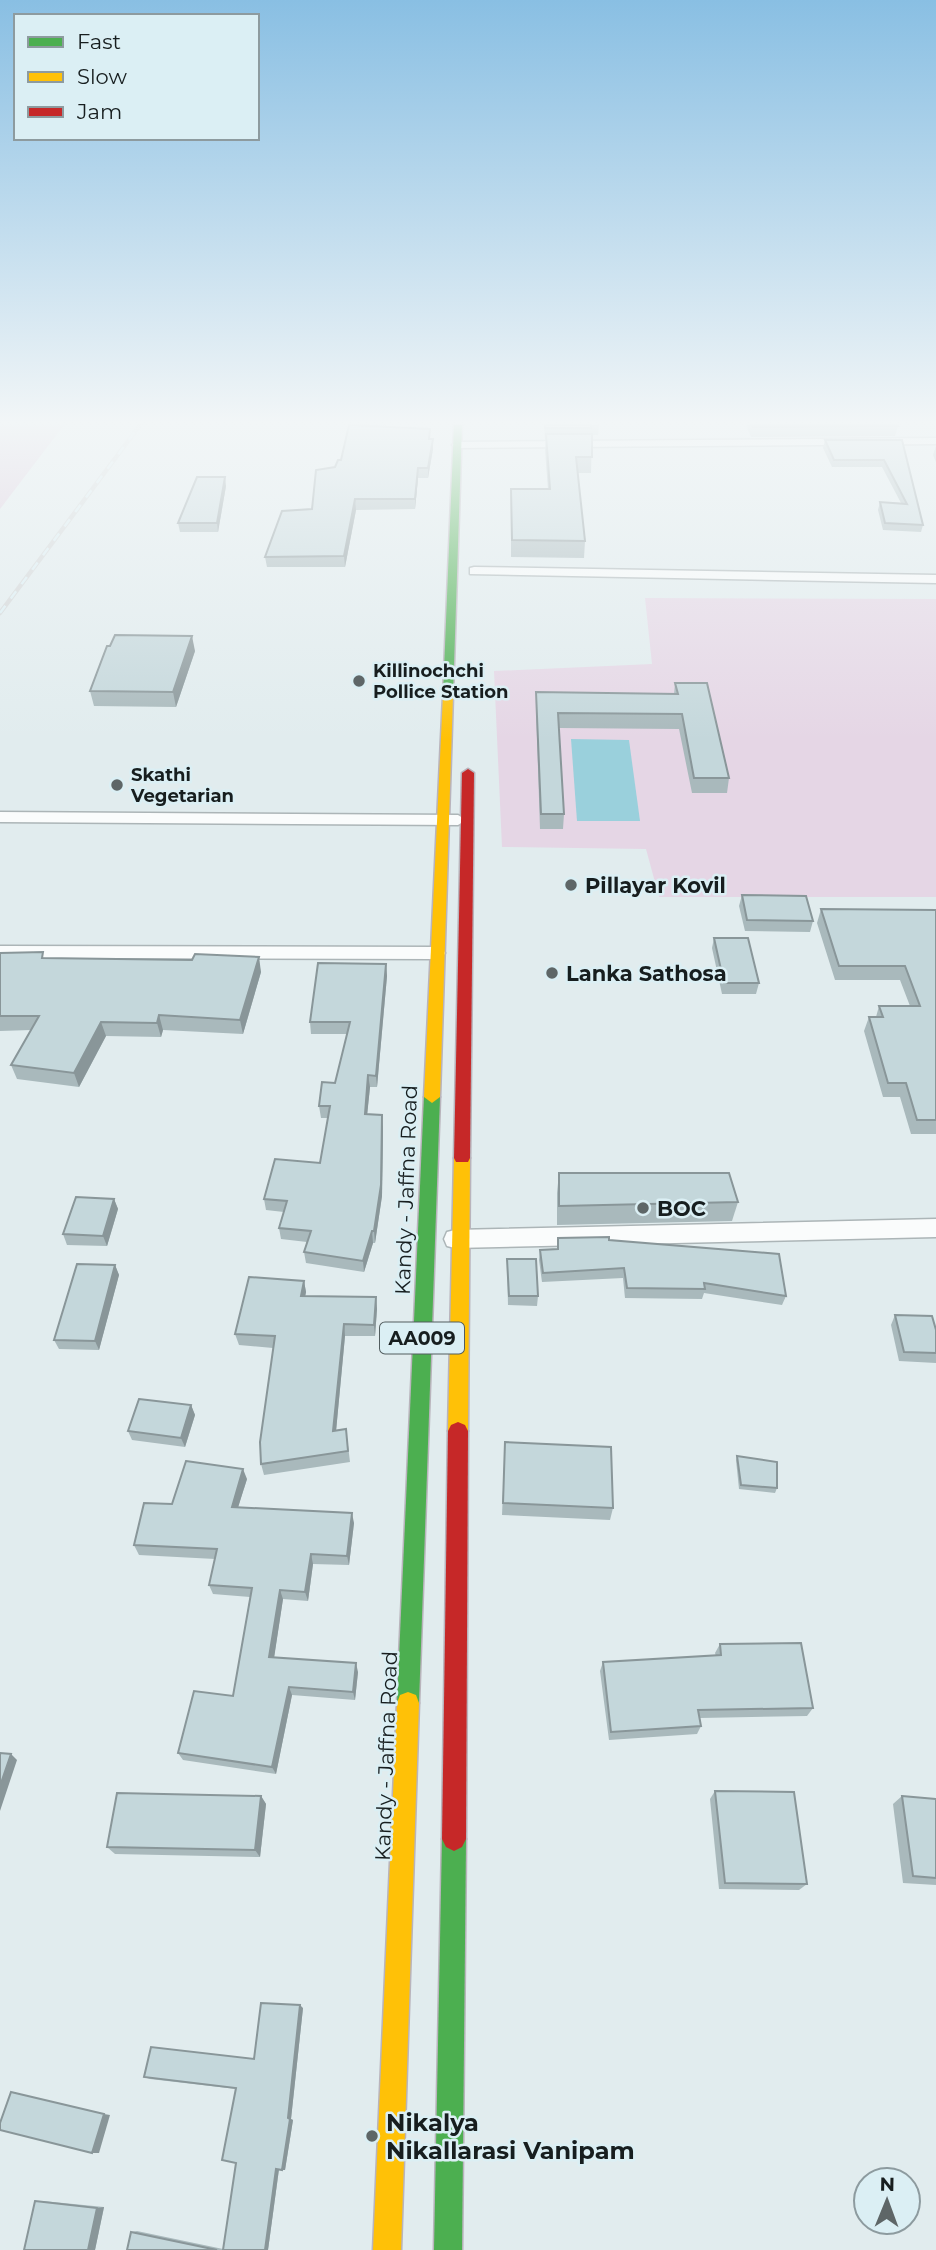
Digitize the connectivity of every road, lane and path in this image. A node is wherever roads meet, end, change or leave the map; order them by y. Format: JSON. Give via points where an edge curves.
{"nodes":[{"id":1,"x":453,"y":530,"type":"edge"},
{"id":2,"x":474,"y":571,"type":"dead end"},
{"id":3,"x":936,"y":579,"type":"edge"},
{"id":4,"x":468,"y":756,"type":"dead end"},
{"id":5,"x":0,"y":817,"type":"edge"},
{"id":6,"x":441,"y":820,"type":"junction"},
{"id":7,"x":467,"y":821,"type":"junction"},
{"id":8,"x":0,"y":952,"type":"edge"},
{"id":9,"x":436,"y":953,"type":"junction"},
{"id":10,"x":936,"y":1228,"type":"edge"},
{"id":11,"x":425,"y":1239,"type":"junction"},
{"id":12,"x":459,"y":1239,"type":"junction"},
{"id":13,"x":387,"y":2250,"type":"edge"},
{"id":14,"x":448,"y":2250,"type":"edge"}],
"edges":[{"from":1,"to":6,"type":"highway","name":"Kandy - Jaffna Road","number":"AA009"},
{"from":2,"to":3,"type":"street"},
{"from":4,"to":7,"type":"highway","number":"AA009"},
{"from":5,"to":6,"type":"street"},
{"from":6,"to":7,"type":"street"},
{"from":6,"to":9,"type":"highway","name":"Kandy - Jaffna Road","number":"AA009"},
{"from":7,"to":12,"type":"highway","number":"AA009"},
{"from":8,"to":9,"type":"street"},
{"from":9,"to":11,"type":"highway","name":"Kandy - Jaffna Road","number":"AA009"},
{"from":10,"to":12,"type":"street"},
{"from":11,"to":12,"type":"street"},
{"from":11,"to":13,"type":"highway","name":"Kandy - Jaffna Road","number":"AA009"},
{"from":12,"to":14,"type":"highway","number":"AA009"}]}
